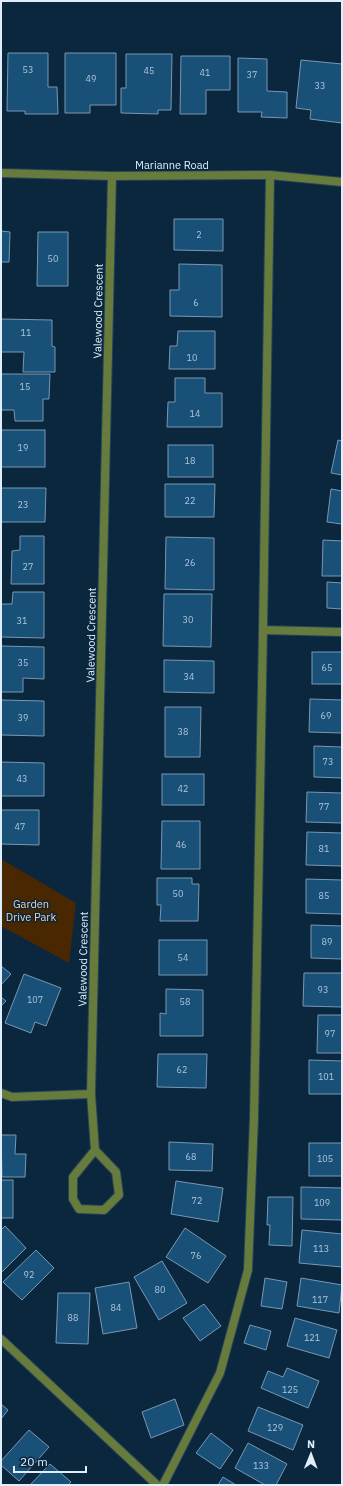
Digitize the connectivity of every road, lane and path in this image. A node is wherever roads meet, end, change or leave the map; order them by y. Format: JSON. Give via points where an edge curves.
{"nodes":[{"id":1,"x":1,"y":173,"type":"edge"},
{"id":2,"x":112,"y":176,"type":"junction"},
{"id":3,"x":270,"y":176,"type":"junction"},
{"id":4,"x":342,"y":182,"type":"edge"},
{"id":5,"x":263,"y":630,"type":"junction"},
{"id":6,"x":342,"y":632,"type":"edge"},
{"id":7,"x":1,"y":1093,"type":"edge"},
{"id":8,"x":91,"y":1094,"type":"junction"},
{"id":9,"x":95,"y":1150,"type":"junction"},
{"id":10,"x":1,"y":1339,"type":"edge"},
{"id":11,"x":157,"y":1485,"type":"edge"},
{"id":12,"x":163,"y":1485,"type":"edge"}],
"edges":[{"from":1,"to":2,"type":"street","name":"Marianne Road"},
{"from":2,"to":3,"type":"street","name":"Marianne Road"},
{"from":2,"to":8,"type":"street","name":"Valewood Crescent"},
{"from":3,"to":4,"type":"street","name":"Marianne Road"},
{"from":3,"to":5,"type":"street"},
{"from":5,"to":6,"type":"street"},
{"from":5,"to":12,"type":"street","via":[[254,1110],[248,1270],[220,1373]]},
{"from":7,"to":8,"type":"street","via":[[12,1097]]},
{"from":8,"to":9,"type":"street","name":"Valewood Crescent"},
{"from":9,"to":9,"type":"street","via":[[73,1177],[73,1199],[79,1209],[104,1210],[119,1195],[116,1172]]},
{"from":10,"to":11,"type":"street"}]}
